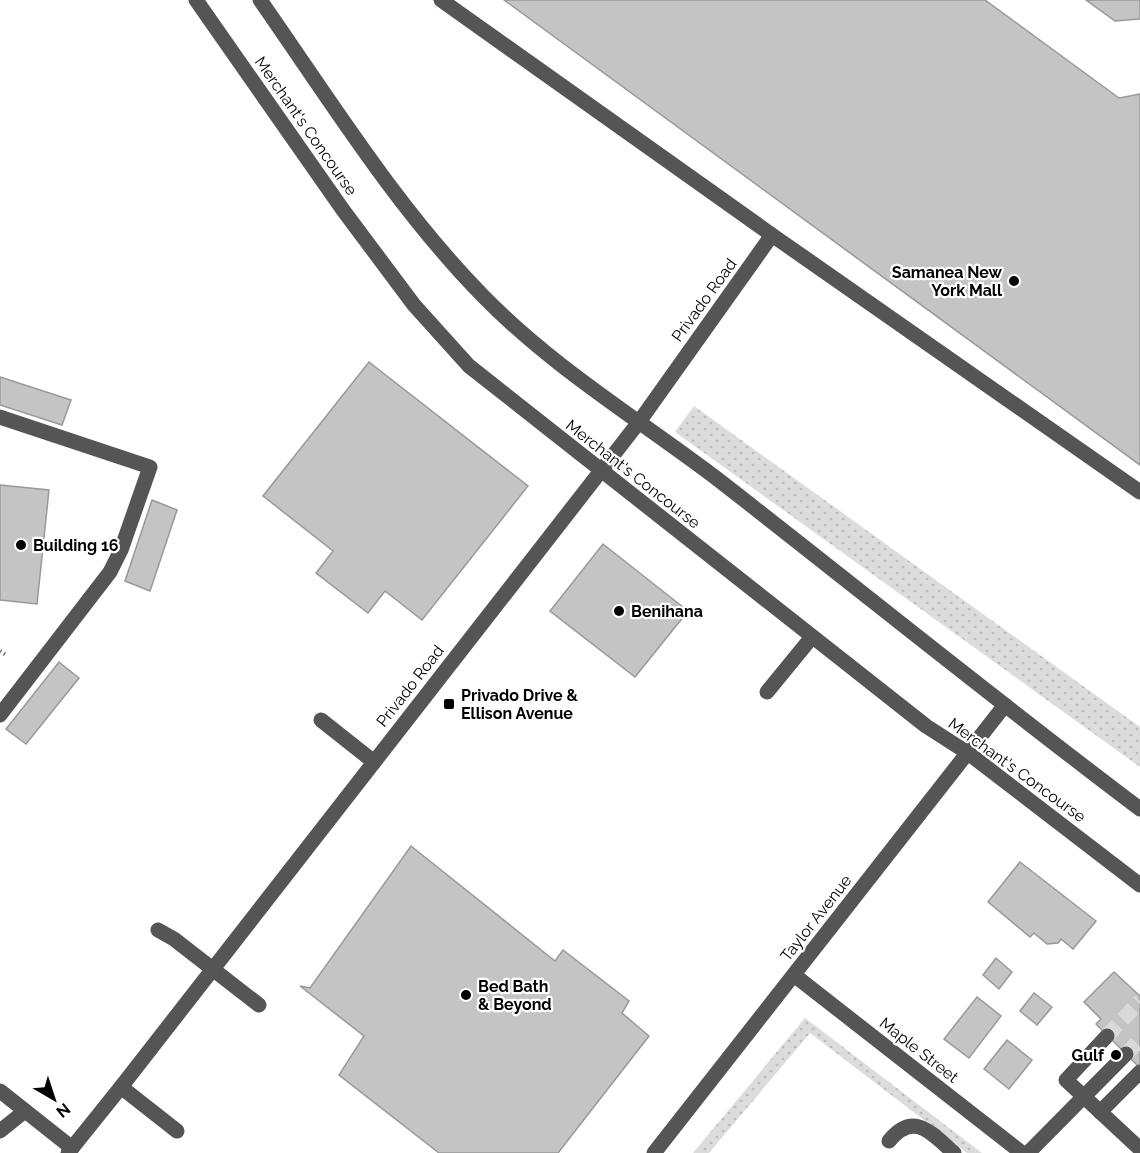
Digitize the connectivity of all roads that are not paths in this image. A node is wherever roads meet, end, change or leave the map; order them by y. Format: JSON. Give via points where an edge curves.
{"nodes":[{"id":1,"x":196,"y":0,"type":"edge"},
{"id":2,"x":260,"y":0,"type":"edge"},
{"id":3,"x":441,"y":0,"type":"edge"},
{"id":4,"x":772,"y":235,"type":"junction"},
{"id":5,"x":0,"y":417,"type":"edge"},
{"id":6,"x":639,"y":422,"type":"junction"},
{"id":7,"x":600,"y":471,"type":"junction"},
{"id":8,"x":1140,"y":492,"type":"edge"},
{"id":9,"x":812,"y":637,"type":"junction"},
{"id":10,"x":767,"y":692,"type":"dead end"},
{"id":11,"x":1005,"y":705,"type":"junction"},
{"id":12,"x":0,"y":714,"type":"edge"},
{"id":13,"x":321,"y":720,"type":"dead end"},
{"id":14,"x":968,"y":753,"type":"junction"},
{"id":15,"x":374,"y":762,"type":"junction"},
{"id":16,"x":1140,"y":809,"type":"edge"},
{"id":17,"x":1140,"y":885,"type":"edge"},
{"id":18,"x":158,"y":930,"type":"dead end"},
{"id":19,"x":214,"y":969,"type":"junction"},
{"id":20,"x":794,"y":975,"type":"junction"},
{"id":21,"x":259,"y":1005,"type":"dead end"},
{"id":22,"x":1107,"y":1036,"type":"tunnel mouth"},
{"id":23,"x":1126,"y":1054,"type":"tunnel mouth"},
{"id":24,"x":1140,"y":1072,"type":"edge"},
{"id":25,"x":122,"y":1087,"type":"junction"},
{"id":26,"x":0,"y":1091,"type":"edge"},
{"id":27,"x":1084,"y":1097,"type":"junction"},
{"id":28,"x":25,"y":1111,"type":"junction"},
{"id":29,"x":1100,"y":1112,"type":"junction"},
{"id":30,"x":0,"y":1131,"type":"edge"},
{"id":31,"x":177,"y":1131,"type":"dead end"},
{"id":32,"x":890,"y":1141,"type":"dead end"},
{"id":33,"x":1140,"y":1149,"type":"edge"},
{"id":34,"x":70,"y":1151,"type":"edge"},
{"id":35,"x":654,"y":1153,"type":"edge"},
{"id":36,"x":954,"y":1153,"type":"edge"},
{"id":37,"x":1022,"y":1153,"type":"edge"},
{"id":38,"x":1028,"y":1153,"type":"edge"}],
"edges":[{"from":1,"to":7,"type":"street","name":"Merchant's Concourse","via":[[343,210],[432,327],[470,366]]},
{"from":2,"to":6,"type":"street","via":[[395,192],[456,267],[534,343]]},
{"from":3,"to":4,"type":"street"},
{"from":4,"to":6,"type":"street","name":"Privado Road"},
{"from":4,"to":8,"type":"street"},
{"from":5,"to":12,"type":"street","via":[[150,467],[122,550],[110,572]]},
{"from":6,"to":7,"type":"street","name":"Privado Road"},
{"from":6,"to":11,"type":"street"},
{"from":7,"to":9,"type":"street","name":"Merchant's Concourse"},
{"from":7,"to":15,"type":"street","name":"Privado Road"},
{"from":9,"to":10,"type":"street"},
{"from":9,"to":14,"type":"street","name":"Merchant's Concourse","via":[[926,726]]},
{"from":11,"to":14,"type":"street","name":"Taylor Avenue"},
{"from":11,"to":16,"type":"street"},
{"from":13,"to":15,"type":"street"},
{"from":14,"to":17,"type":"street","name":"Merchant's Concourse"},
{"from":14,"to":20,"type":"street","name":"Taylor Avenue"},
{"from":15,"to":19,"type":"street","name":"Privado Road"},
{"from":18,"to":19,"type":"street"},
{"from":19,"to":21,"type":"street"},
{"from":19,"to":25,"type":"street","name":"Privado Road"},
{"from":20,"to":35,"type":"street","name":"Taylor Avenue"},
{"from":20,"to":37,"type":"street","name":"Maple Street"},
{"from":22,"to":27,"type":"street","via":[[1066,1080]]},
{"from":23,"to":27,"type":"street"},
{"from":24,"to":29,"type":"street"},
{"from":25,"to":31,"type":"street"},
{"from":25,"to":34,"type":"street","name":"Privado Road"},
{"from":26,"to":28,"type":"street"},
{"from":27,"to":29,"type":"street"},
{"from":27,"to":38,"type":"street"},
{"from":28,"to":30,"type":"street"},
{"from":28,"to":34,"type":"street"},
{"from":29,"to":33,"type":"street"},
{"from":32,"to":36,"type":"street","via":[[898,1130],[914,1125]]}]}
